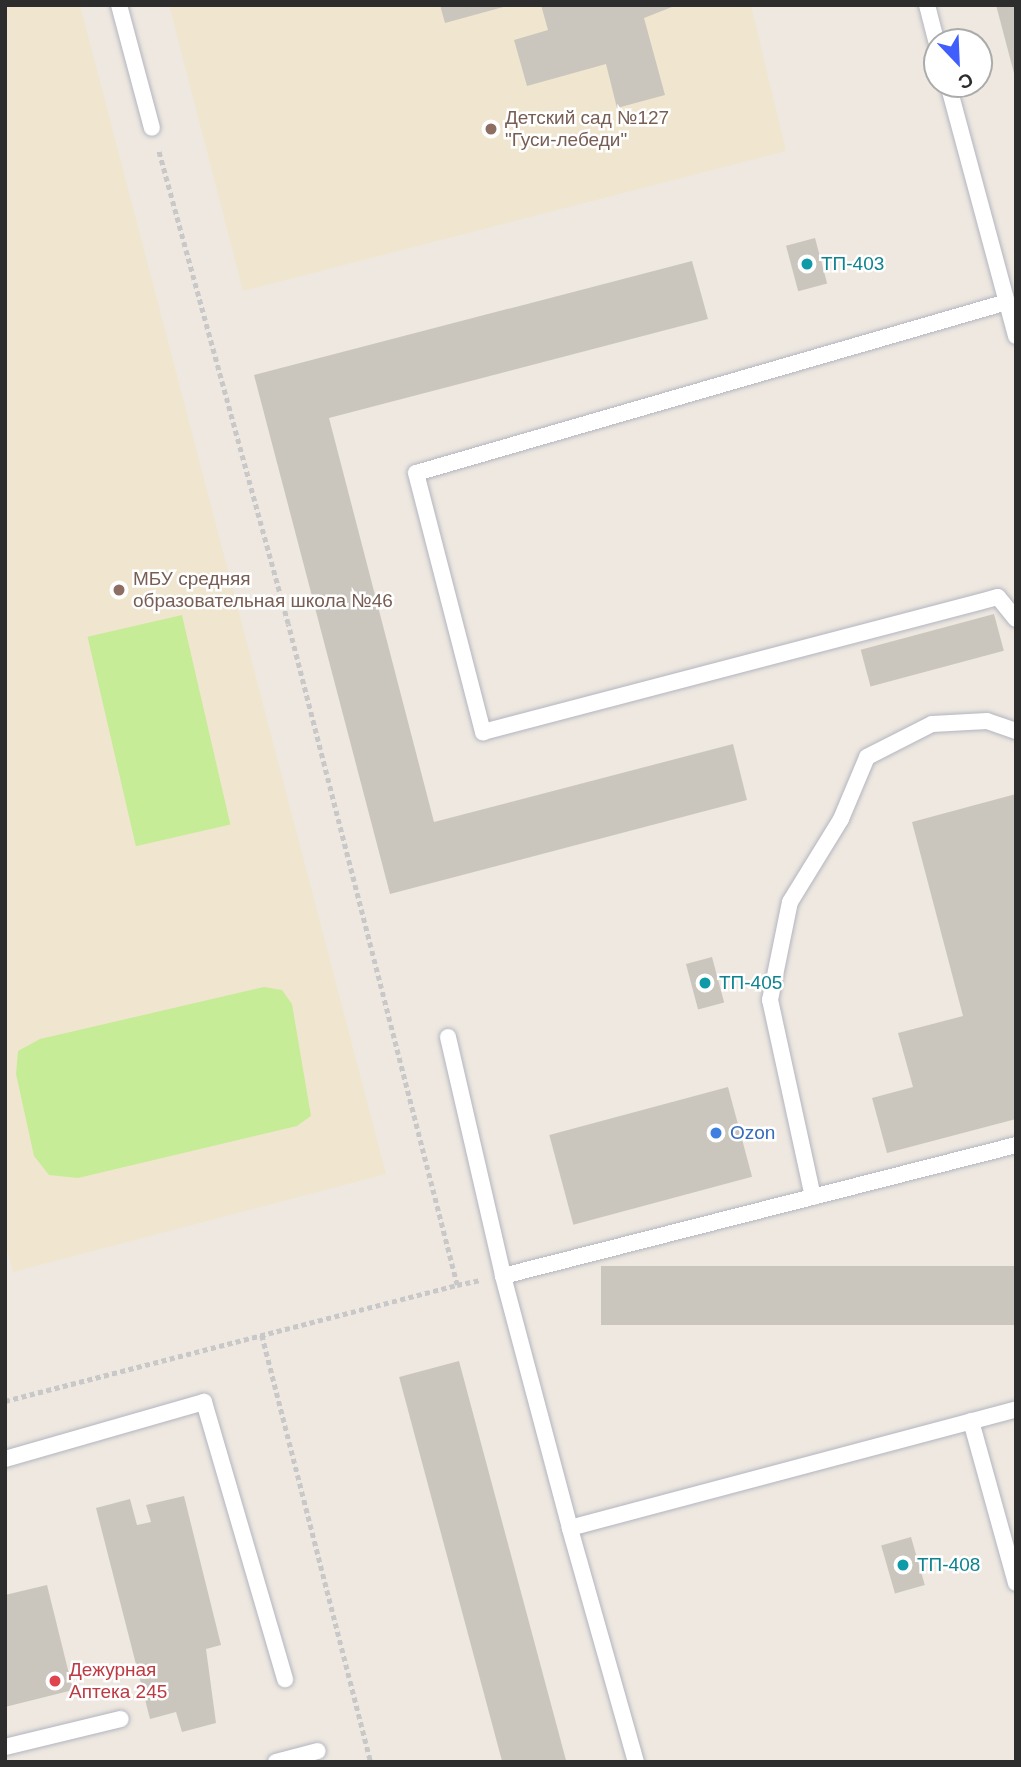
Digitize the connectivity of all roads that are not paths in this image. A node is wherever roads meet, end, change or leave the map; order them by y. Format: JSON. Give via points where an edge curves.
{"nodes":[{"id":1,"x":119,"y":5,"type":"edge"},
{"id":2,"x":927,"y":5,"type":"edge"},
{"id":3,"x":933,"y":28,"type":"edge"},
{"id":4,"x":952,"y":98,"type":"edge"},
{"id":5,"x":152,"y":128,"type":"road end"},
{"id":6,"x":1007,"y":302,"type":"junction"},
{"id":7,"x":1016,"y":336,"type":"edge"},
{"id":8,"x":1016,"y":619,"type":"edge"},
{"id":9,"x":1016,"y":731,"type":"edge"},
{"id":10,"x":448,"y":1037,"type":"dead end"},
{"id":11,"x":1016,"y":1145,"type":"edge"},
{"id":12,"x":813,"y":1197,"type":"junction"},
{"id":13,"x":503,"y":1276,"type":"junction"},
{"id":14,"x":1016,"y":1409,"type":"edge"},
{"id":15,"x":971,"y":1420,"type":"junction"},
{"id":16,"x":5,"y":1459,"type":"edge"},
{"id":17,"x":570,"y":1528,"type":"junction"},
{"id":18,"x":1016,"y":1583,"type":"edge"},
{"id":19,"x":285,"y":1679,"type":"dead end"},
{"id":20,"x":121,"y":1719,"type":"dead end"},
{"id":21,"x":5,"y":1747,"type":"edge"},
{"id":22,"x":318,"y":1751,"type":"dead end"},
{"id":23,"x":276,"y":1762,"type":"edge"},
{"id":24,"x":636,"y":1762,"type":"edge"}],
"edges":[{"from":1,"to":5,"type":"lane"},
{"from":2,"to":3,"type":"lane"},
{"from":4,"to":6,"type":"lane"},
{"from":6,"to":7,"type":"lane"},
{"from":6,"to":8,"type":"lane","via":[[416,473],[483,732],[998,597]]},
{"from":9,"to":12,"type":"lane","via":[[987,721],[932,724],[867,757],[841,819],[790,902],[770,1000]]},
{"from":10,"to":13,"type":"lane"},
{"from":11,"to":12,"type":"lane"},
{"from":12,"to":13,"type":"lane"},
{"from":13,"to":17,"type":"lane"},
{"from":14,"to":15,"type":"lane"},
{"from":15,"to":17,"type":"lane"},
{"from":15,"to":18,"type":"lane"},
{"from":16,"to":19,"type":"lane","via":[[204,1402]]},
{"from":17,"to":24,"type":"lane"},
{"from":20,"to":21,"type":"lane"},
{"from":22,"to":23,"type":"lane"}]}
